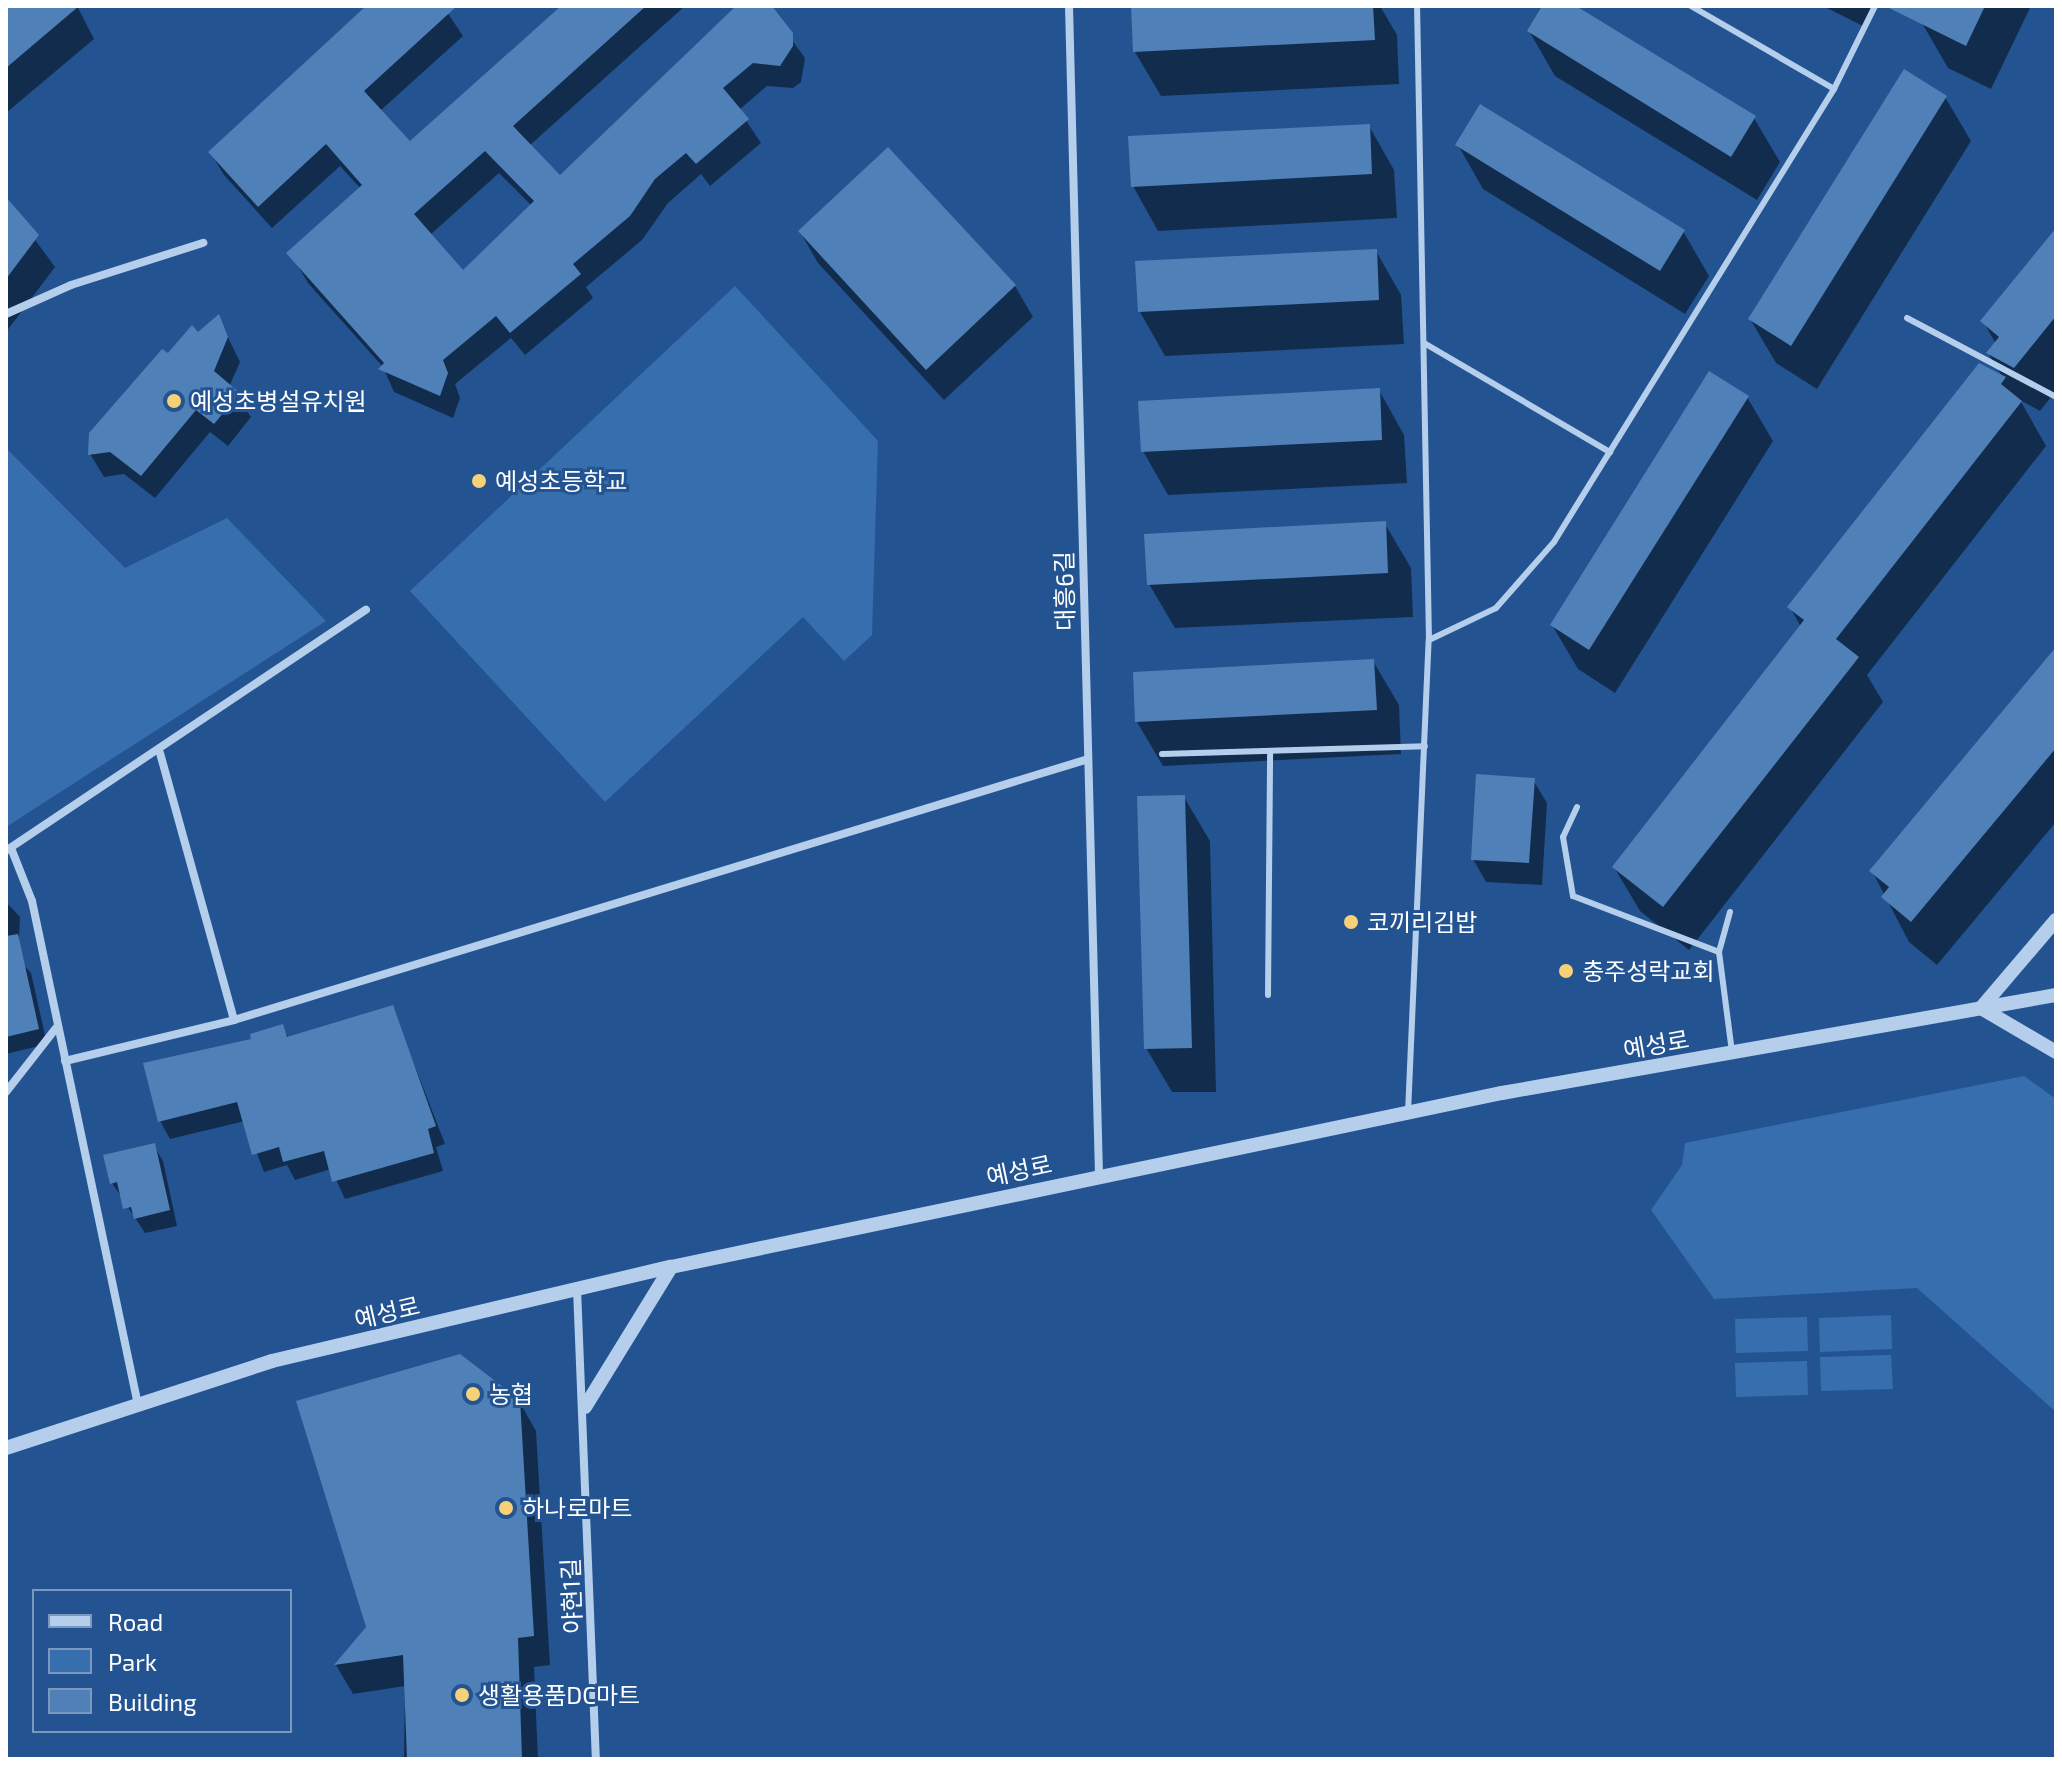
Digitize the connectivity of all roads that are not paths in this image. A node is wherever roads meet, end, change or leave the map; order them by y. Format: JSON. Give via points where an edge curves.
{"nodes":[{"id":1,"x":1069,"y":6,"type":"edge"},
{"id":2,"x":1417,"y":6,"type":"edge"},
{"id":3,"x":1691,"y":6,"type":"edge"},
{"id":4,"x":1875,"y":6,"type":"edge"},
{"id":5,"x":1834,"y":89,"type":"junction"},
{"id":6,"x":203,"y":243,"type":"dead end"},
{"id":7,"x":6,"y":314,"type":"edge"},
{"id":8,"x":1907,"y":318,"type":"dead end"},
{"id":9,"x":1424,"y":343,"type":"junction"},
{"id":10,"x":2056,"y":397,"type":"edge"},
{"id":11,"x":1610,"y":452,"type":"junction"},
{"id":12,"x":366,"y":610,"type":"dead end"},
{"id":13,"x":1429,"y":640,"type":"junction"},
{"id":14,"x":1425,"y":746,"type":"junction"},
{"id":15,"x":1270,"y":751,"type":"junction"},
{"id":16,"x":160,"y":753,"type":"junction"},
{"id":17,"x":1162,"y":754,"type":"dead end"},
{"id":18,"x":1088,"y":759,"type":"junction"},
{"id":19,"x":1577,"y":807,"type":"dead end"},
{"id":20,"x":8,"y":849,"type":"edge"},
{"id":21,"x":1730,"y":912,"type":"dead end"},
{"id":22,"x":2056,"y":920,"type":"edge"},
{"id":23,"x":1719,"y":952,"type":"junction"},
{"id":24,"x":1268,"y":995,"type":"dead end"},
{"id":25,"x":2056,"y":995,"type":"edge"},
{"id":26,"x":1981,"y":1008,"type":"junction"},
{"id":27,"x":234,"y":1020,"type":"junction"},
{"id":28,"x":56,"y":1028,"type":"junction"},
{"id":29,"x":1732,"y":1052,"type":"junction"},
{"id":30,"x":2056,"y":1052,"type":"edge"},
{"id":31,"x":65,"y":1061,"type":"junction"},
{"id":32,"x":6,"y":1092,"type":"edge"},
{"id":33,"x":1408,"y":1113,"type":"junction"},
{"id":34,"x":1099,"y":1176,"type":"junction"},
{"id":35,"x":671,"y":1267,"type":"junction"},
{"id":36,"x":577,"y":1289,"type":"junction"},
{"id":37,"x":138,"y":1405,"type":"junction"},
{"id":38,"x":585,"y":1407,"type":"junction"},
{"id":39,"x":6,"y":1448,"type":"edge"},
{"id":40,"x":596,"y":1759,"type":"edge"}],
"edges":[{"from":1,"to":18,"type":"street","name":"대흥6길"},
{"from":2,"to":9,"type":"lane"},
{"from":3,"to":5,"type":"lane"},
{"from":4,"to":5,"type":"lane"},
{"from":5,"to":11,"type":"lane"},
{"from":6,"to":7,"type":"street","via":[[71,285]]},
{"from":8,"to":10,"type":"lane"},
{"from":9,"to":11,"type":"lane"},
{"from":9,"to":13,"type":"lane"},
{"from":11,"to":13,"type":"lane","via":[[1554,542],[1496,608]]},
{"from":12,"to":16,"type":"street"},
{"from":13,"to":14,"type":"lane"},
{"from":14,"to":15,"type":"lane"},
{"from":14,"to":33,"type":"lane"},
{"from":15,"to":17,"type":"lane"},
{"from":15,"to":24,"type":"lane"},
{"from":16,"to":20,"type":"street"},
{"from":16,"to":27,"type":"street"},
{"from":18,"to":27,"type":"street"},
{"from":18,"to":34,"type":"street","name":"대흥6길"},
{"from":19,"to":23,"type":"lane","via":[[1563,837],[1573,896]]},
{"from":20,"to":28,"type":"street","via":[[32,901]]},
{"from":21,"to":23,"type":"lane"},
{"from":22,"to":26,"type":"street"},
{"from":23,"to":29,"type":"lane"},
{"from":25,"to":26,"type":"street","name":"예성로"},
{"from":26,"to":29,"type":"street","name":"예성로"},
{"from":26,"to":30,"type":"street"},
{"from":27,"to":31,"type":"street"},
{"from":28,"to":31,"type":"street"},
{"from":28,"to":32,"type":"street"},
{"from":29,"to":33,"type":"street","name":"예성로"},
{"from":31,"to":37,"type":"street"},
{"from":33,"to":34,"type":"street","name":"예성로"},
{"from":34,"to":35,"type":"street","name":"예성로"},
{"from":35,"to":36,"type":"street","name":"예성로"},
{"from":35,"to":38,"type":"street"},
{"from":36,"to":37,"type":"street","name":"예성로","via":[[272,1361]]},
{"from":36,"to":38,"type":"street","name":"야현1길"},
{"from":37,"to":39,"type":"street","name":"예성로"},
{"from":38,"to":40,"type":"street","name":"야현1길"}]}
